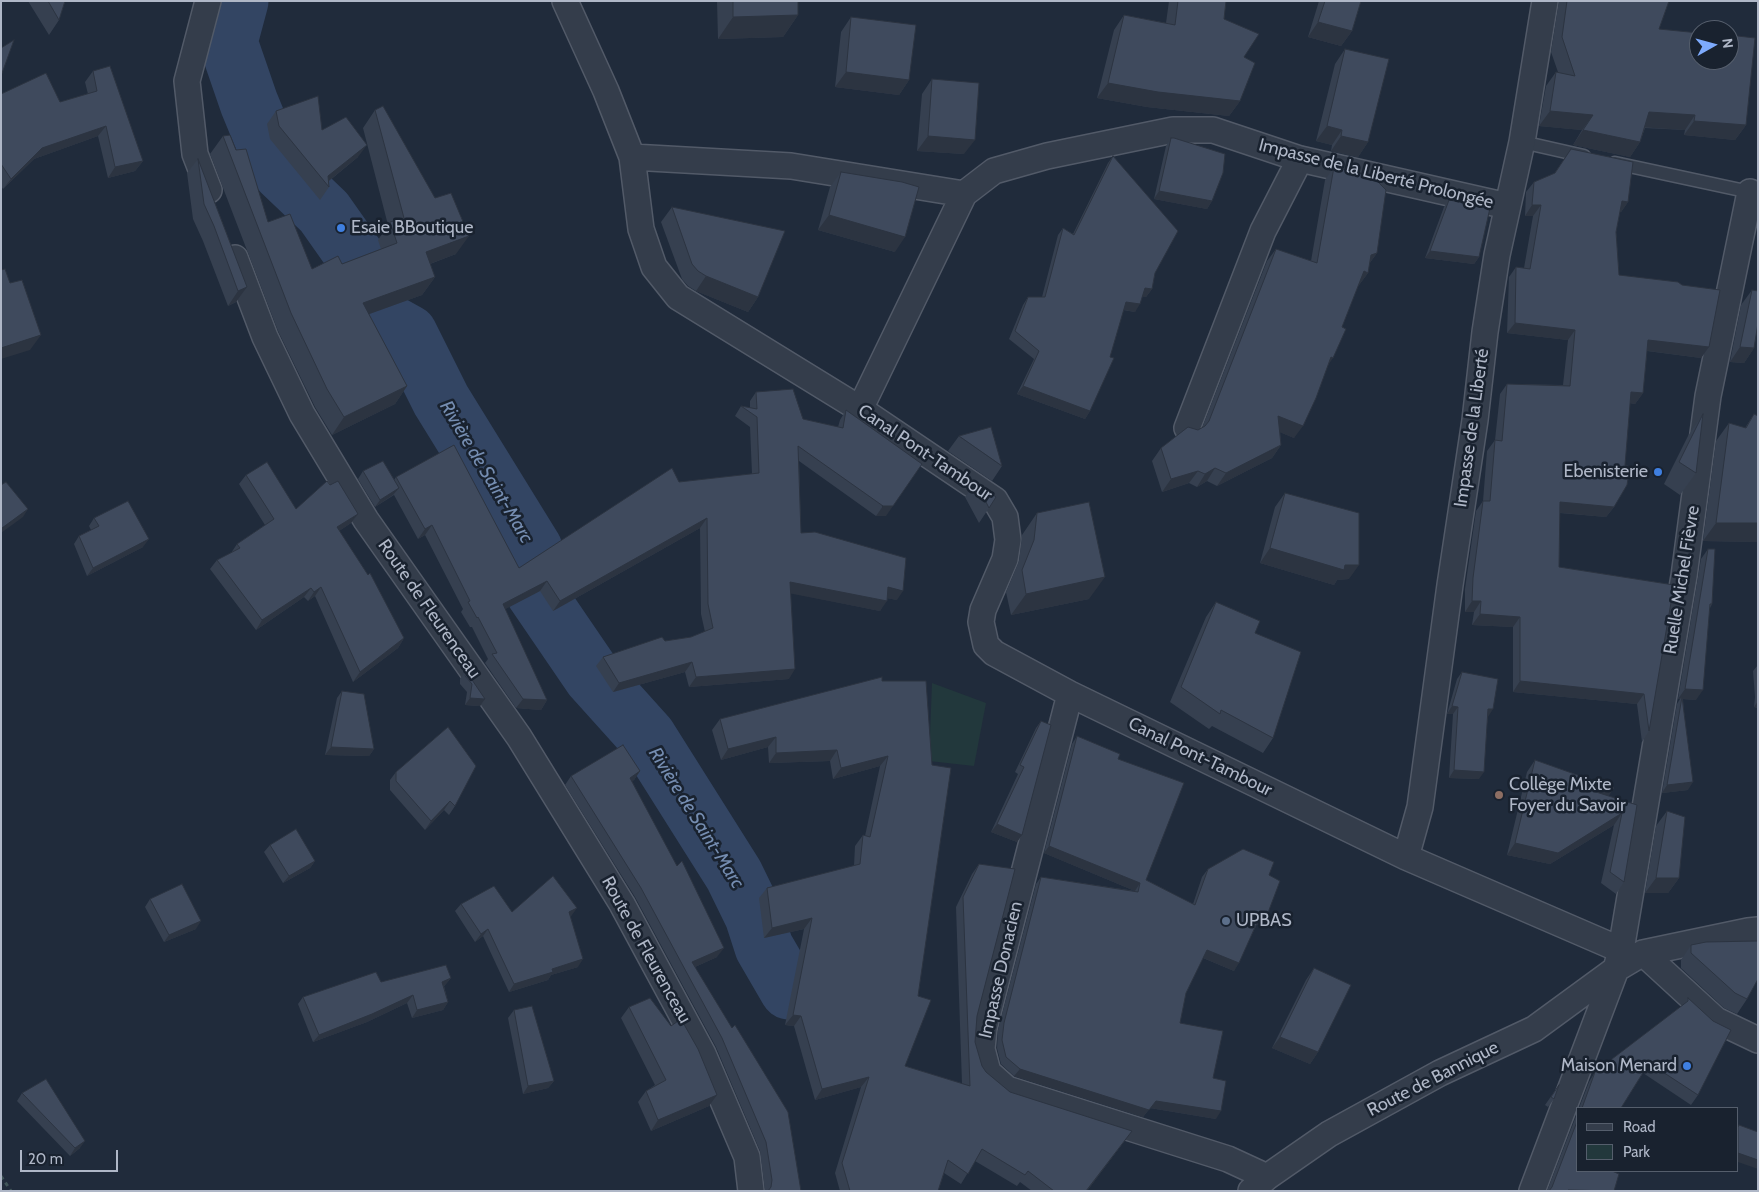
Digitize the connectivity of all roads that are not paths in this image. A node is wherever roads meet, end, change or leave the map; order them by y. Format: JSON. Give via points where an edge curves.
{"nodes":[{"id":1,"x":208,"y":1,"type":"edge"},
{"id":2,"x":565,"y":1,"type":"edge"},
{"id":3,"x":1545,"y":1,"type":"edge"},
{"id":4,"x":1522,"y":142,"type":"junction"},
{"id":5,"x":632,"y":157,"type":"junction"},
{"id":6,"x":1300,"y":159,"type":"junction"},
{"id":7,"x":1750,"y":192,"type":"joint"},
{"id":8,"x":964,"y":194,"type":"junction"},
{"id":9,"x":1507,"y":206,"type":"junction"},
{"id":10,"x":216,"y":209,"type":"edge"},
{"id":11,"x":226,"y":236,"type":"edge"},
{"id":12,"x":860,"y":409,"type":"junction"},
{"id":13,"x":1187,"y":428,"type":"edge"},
{"id":14,"x":1070,"y":694,"type":"junction"},
{"id":15,"x":1406,"y":856,"type":"junction"},
{"id":16,"x":1758,"y":930,"type":"edge"},
{"id":17,"x":1626,"y":957,"type":"junction"},
{"id":18,"x":1758,"y":1040,"type":"edge"},
{"id":19,"x":1259,"y":1184,"type":"edge"},
{"id":20,"x":751,"y":1191,"type":"edge"},
{"id":21,"x":1532,"y":1191,"type":"edge"}],
"edges":[{"from":1,"to":10,"type":"street","via":[[187,80],[195,154]]},
{"from":2,"to":5,"type":"street","name":"Canal Pont-Tambour"},
{"from":3,"to":4,"type":"street","name":"Impasse de la Liberté"},
{"from":4,"to":7,"type":"lane"},
{"from":4,"to":9,"type":"street","name":"Impasse de la Liberté"},
{"from":5,"to":8,"type":"street","via":[[791,166]]},
{"from":5,"to":12,"type":"street","name":"Canal Pont-Tambour","via":[[641,229],[654,266],[678,297]]},
{"from":6,"to":8,"type":"street","name":"Impasse de la Liberté Prolongée","via":[[1213,130],[1173,130],[1047,156],[994,171]]},
{"from":6,"to":9,"type":"street","name":"Impasse de la Liberté Prolongée"},
{"from":6,"to":13,"type":"street","via":[[1263,231]]},
{"from":7,"to":17,"type":"street","name":"Ruelle Michel Fièvre","via":[[1708,396]]},
{"from":8,"to":12,"type":"street"},
{"from":9,"to":15,"type":"street","name":"Impasse de la Liberté","via":[[1485,332],[1420,807]]},
{"from":11,"to":20,"type":"street","name":"Route de Fleurenceau","via":[[265,337],[302,414],[366,520],[519,738],[622,904],[703,1054],[747,1156]]},
{"from":12,"to":14,"type":"street","name":"Canal Pont-Tambour","via":[[995,500],[1005,517],[1008,540],[1005,559],[983,610],[981,622],[986,645],[994,653]]},
{"from":14,"to":15,"type":"street","name":"Canal Pont-Tambour"},
{"from":14,"to":19,"type":"street","name":"Impasse Donacien","via":[[984,1028],[982,1049],[988,1072],[1007,1089],[1228,1159]]},
{"from":15,"to":17,"type":"street","name":"Canal Pont-Tambour"},
{"from":16,"to":17,"type":"street"},
{"from":17,"to":18,"type":"street","name":"Canal Pont-Tambour","via":[[1716,1020]]},
{"from":17,"to":19,"type":"street","name":"Route de Bannique","via":[[1534,1029],[1440,1074],[1329,1134]]},
{"from":17,"to":21,"type":"street","name":"Ruelle Michel Fièvre"}]}
